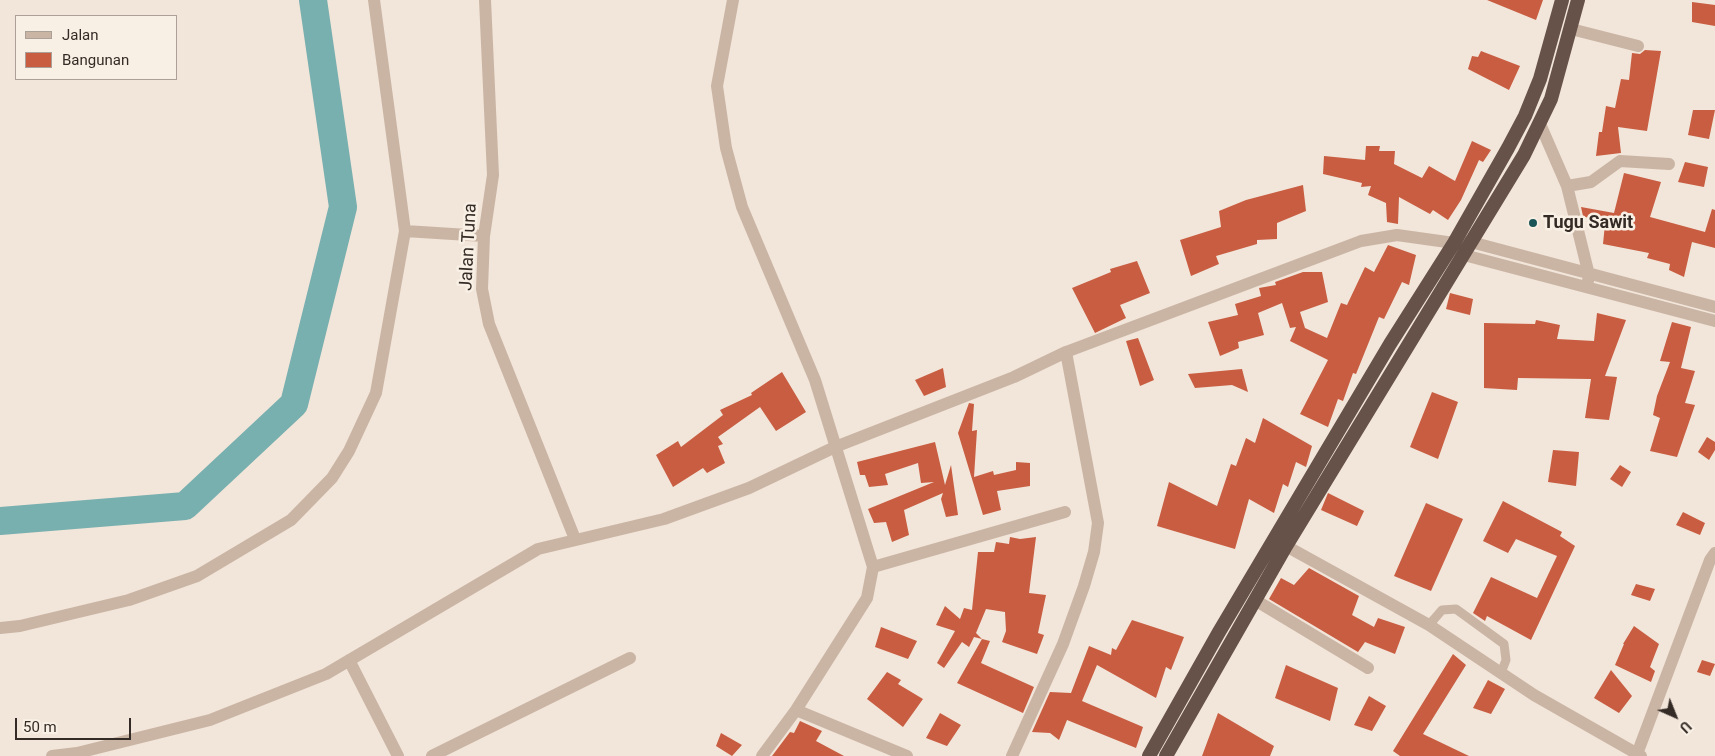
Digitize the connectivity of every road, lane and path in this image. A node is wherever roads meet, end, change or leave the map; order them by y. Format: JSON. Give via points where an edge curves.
{"nodes":[{"id":1,"x":374,"y":0,"type":"edge"},
{"id":2,"x":485,"y":0,"type":"edge"},
{"id":3,"x":733,"y":0,"type":"edge"},
{"id":4,"x":1562,"y":0,"type":"edge"},
{"id":5,"x":1578,"y":0,"type":"edge"},
{"id":6,"x":1571,"y":29,"type":"junction"},
{"id":7,"x":1638,"y":46,"type":"dead end"},
{"id":8,"x":1540,"y":124,"type":"junction"},
{"id":9,"x":1669,"y":164,"type":"dead end"},
{"id":10,"x":1567,"y":186,"type":"junction"},
{"id":11,"x":405,"y":231,"type":"junction"},
{"id":12,"x":484,"y":236,"type":"junction"},
{"id":13,"x":1472,"y":242,"type":"junction"},
{"id":14,"x":1454,"y":243,"type":"junction"},
{"id":15,"x":1464,"y":255,"type":"junction"},
{"id":16,"x":1589,"y":275,"type":"junction"},
{"id":17,"x":1587,"y":289,"type":"junction"},
{"id":18,"x":1715,"y":307,"type":"edge"},
{"id":19,"x":1715,"y":321,"type":"edge"},
{"id":20,"x":1066,"y":352,"type":"junction"},
{"id":21,"x":835,"y":447,"type":"junction"},
{"id":22,"x":1065,"y":512,"type":"dead end"},
{"id":23,"x":575,"y":539,"type":"junction"},
{"id":24,"x":1280,"y":543,"type":"junction"},
{"id":25,"x":1715,"y":553,"type":"edge"},
{"id":26,"x":873,"y":567,"type":"junction"},
{"id":27,"x":1254,"y":600,"type":"junction"},
{"id":28,"x":1429,"y":625,"type":"junction"},
{"id":29,"x":0,"y":628,"type":"edge"},
{"id":30,"x":630,"y":658,"type":"dead end"},
{"id":31,"x":349,"y":660,"type":"junction"},
{"id":32,"x":1368,"y":668,"type":"dead end"},
{"id":33,"x":1501,"y":673,"type":"junction"},
{"id":34,"x":796,"y":710,"type":"junction"},
{"id":35,"x":77,"y":754,"type":"edge"},
{"id":36,"x":1639,"y":755,"type":"edge"},
{"id":37,"x":52,"y":756,"type":"edge"},
{"id":38,"x":398,"y":756,"type":"edge"},
{"id":39,"x":432,"y":756,"type":"edge"},
{"id":40,"x":762,"y":756,"type":"edge"},
{"id":41,"x":907,"y":756,"type":"edge"},
{"id":42,"x":1012,"y":756,"type":"edge"},
{"id":43,"x":1149,"y":756,"type":"edge"},
{"id":44,"x":1166,"y":756,"type":"edge"}],
"edges":[{"from":1,"to":11,"type":"street"},
{"from":2,"to":12,"type":"street","name":"Jalan Tuna","via":[[492,175]]},
{"from":3,"to":21,"type":"street","via":[[717,86],[726,148],[742,207],[815,380]]},
{"from":4,"to":14,"type":"highway","via":[[1540,79],[1524,116]]},
{"from":5,"to":6,"type":"highway"},
{"from":6,"to":7,"type":"street"},
{"from":6,"to":8,"type":"highway"},
{"from":8,"to":10,"type":"street"},
{"from":8,"to":13,"type":"highway"},
{"from":9,"to":10,"type":"street","via":[[1620,161],[1591,182]]},
{"from":10,"to":16,"type":"street"},
{"from":11,"to":12,"type":"street"},
{"from":11,"to":29,"type":"street","via":[[376,393],[349,451],[332,478],[291,520],[197,576],[129,600]]},
{"from":12,"to":23,"type":"street","name":"Jalan Tuna","via":[[482,289],[488,324]]},
{"from":13,"to":14,"type":"street"},
{"from":13,"to":15,"type":"highway"},
{"from":13,"to":16,"type":"street"},
{"from":14,"to":15,"type":"street"},
{"from":14,"to":20,"type":"street","via":[[1397,235],[1361,241]]},
{"from":14,"to":24,"type":"highway","via":[[1390,344]]},
{"from":15,"to":17,"type":"street"},
{"from":15,"to":24,"type":"highway"},
{"from":16,"to":17,"type":"street"},
{"from":16,"to":18,"type":"street"},
{"from":17,"to":19,"type":"street"},
{"from":20,"to":21,"type":"street","via":[[1014,377]]},
{"from":20,"to":42,"type":"street","via":[[1098,523],[1094,552],[1066,636]]},
{"from":21,"to":23,"type":"street","via":[[749,488],[664,520]]},
{"from":21,"to":26,"type":"street"},
{"from":22,"to":26,"type":"street"},
{"from":23,"to":31,"type":"street","via":[[538,549],[504,567]]},
{"from":24,"to":27,"type":"highway"},
{"from":24,"to":28,"type":"street"},
{"from":24,"to":43,"type":"highway"},
{"from":25,"to":36,"type":"street"},
{"from":26,"to":34,"type":"street","via":[[867,598]]},
{"from":27,"to":32,"type":"street"},
{"from":27,"to":44,"type":"highway"},
{"from":28,"to":33,"type":"street"},
{"from":28,"to":33,"type":"lane","via":[[1442,610],[1456,609],[1504,644],[1506,660]]},
{"from":30,"to":39,"type":"street"},
{"from":31,"to":35,"type":"street","via":[[326,674],[210,720]]},
{"from":31,"to":38,"type":"street"},
{"from":33,"to":36,"type":"street"},
{"from":34,"to":40,"type":"street"},
{"from":34,"to":41,"type":"street"},
{"from":35,"to":37,"type":"street"}]}
